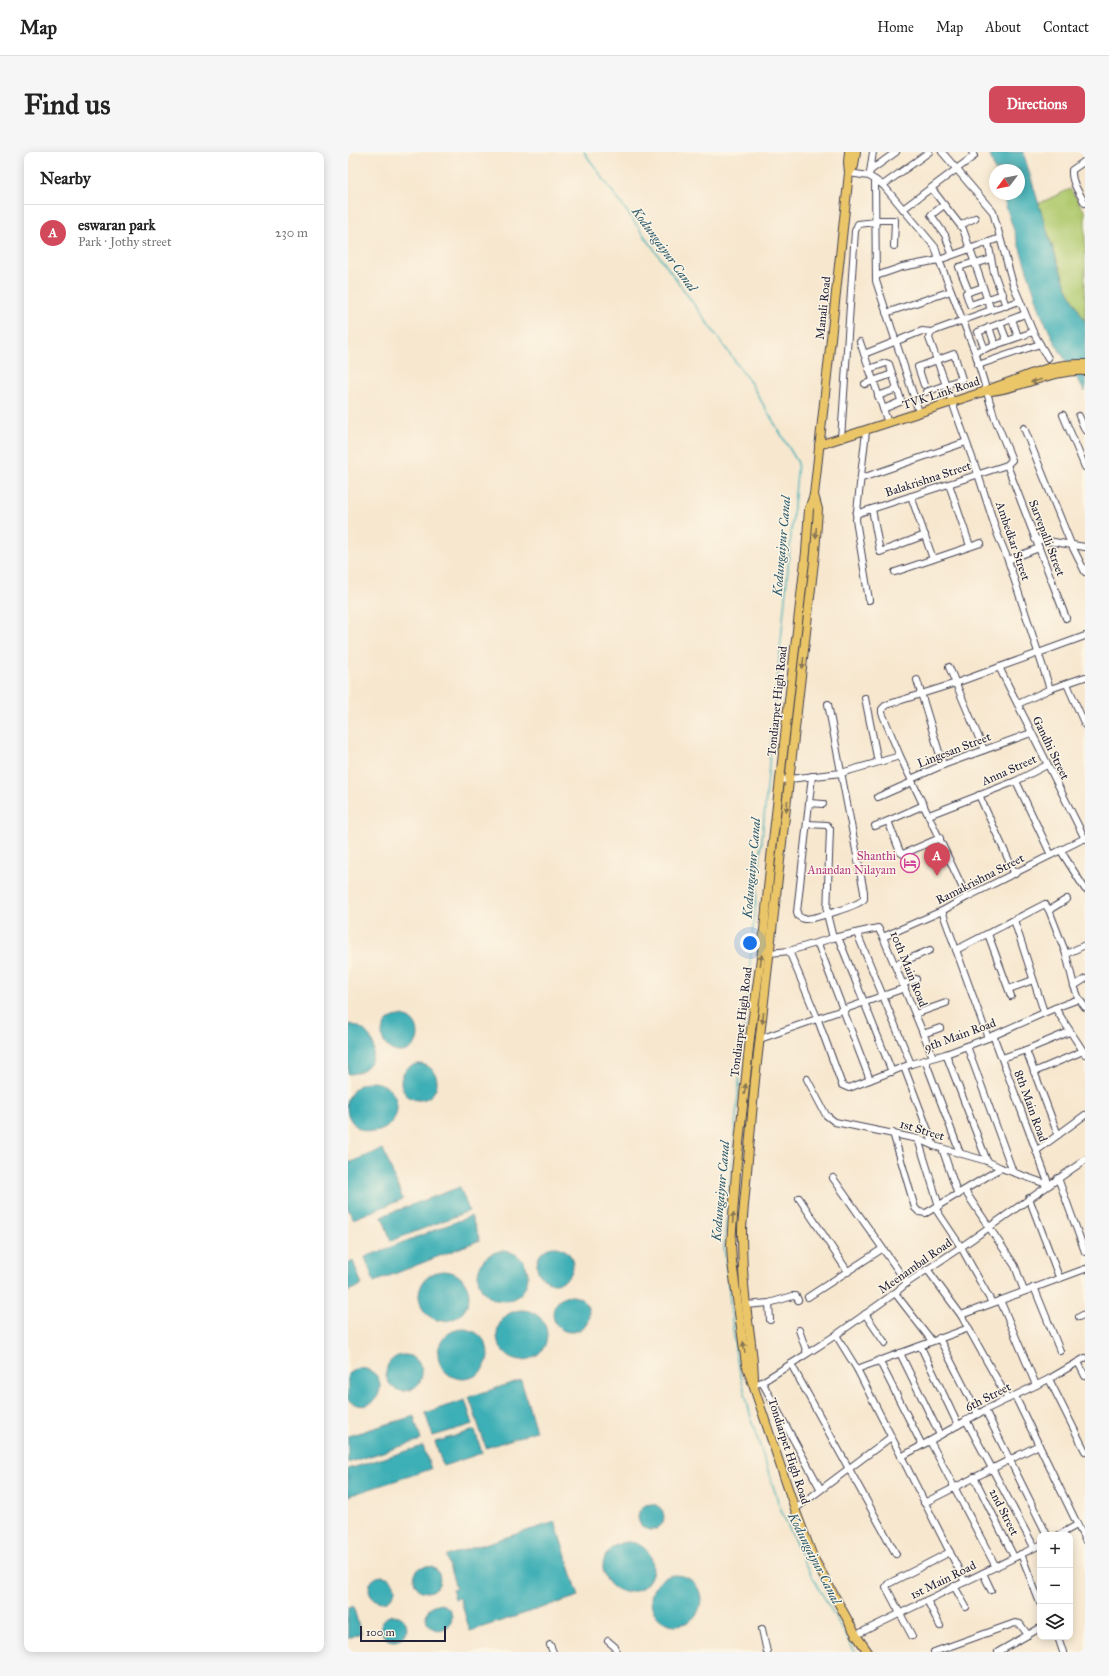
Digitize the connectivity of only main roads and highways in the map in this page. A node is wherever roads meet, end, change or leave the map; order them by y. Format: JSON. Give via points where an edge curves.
{"nodes":[{"id":1,"x":849,"y":152,"type":"edge"},
{"id":2,"x":856,"y":152,"type":"edge"},
{"id":3,"x":849,"y":173,"type":"junction"},
{"id":4,"x":1085,"y":364,"type":"edge"},
{"id":5,"x":1085,"y":372,"type":"edge"},
{"id":6,"x":986,"y":391,"type":"junction"},
{"id":7,"x":819,"y":445,"type":"junction"},
{"id":8,"x":785,"y":780,"type":"junction"},
{"id":9,"x":758,"y":1383,"type":"junction"},
{"id":10,"x":868,"y":1652,"type":"edge"}],
"edges":[{"from":1,"to":3,"type":"main road","name":"Manali Road"},
{"from":2,"to":3,"type":"main road","name":"Manali Road","via":[[854,166]]},
{"from":3,"to":7,"type":"main road","name":"Manali Road"},
{"from":4,"to":6,"type":"main road","name":"TVK Link Road","via":[[1052,366]]},
{"from":5,"to":6,"type":"main road","one_way":true,"via":[[1060,374],[1004,390]]},
{"from":6,"to":7,"type":"main road","name":"TVK Link Road"},
{"from":7,"to":8,"type":"main road","name":"Tondiarpet High Road","via":[[814,495],[809,509]]},
{"from":8,"to":9,"type":"main road","name":"Tondiarpet High Road","one_way":true,"via":[[742,1228],[746,1305]]},
{"from":9,"to":8,"type":"main road","name":"Tondiarpet High Road","one_way":true,"via":[[746,1364],[731,1245],[736,1172]]},
{"from":9,"to":10,"type":"main road","name":"Tondiarpet High Road","via":[[795,1509],[813,1557]]}]}
